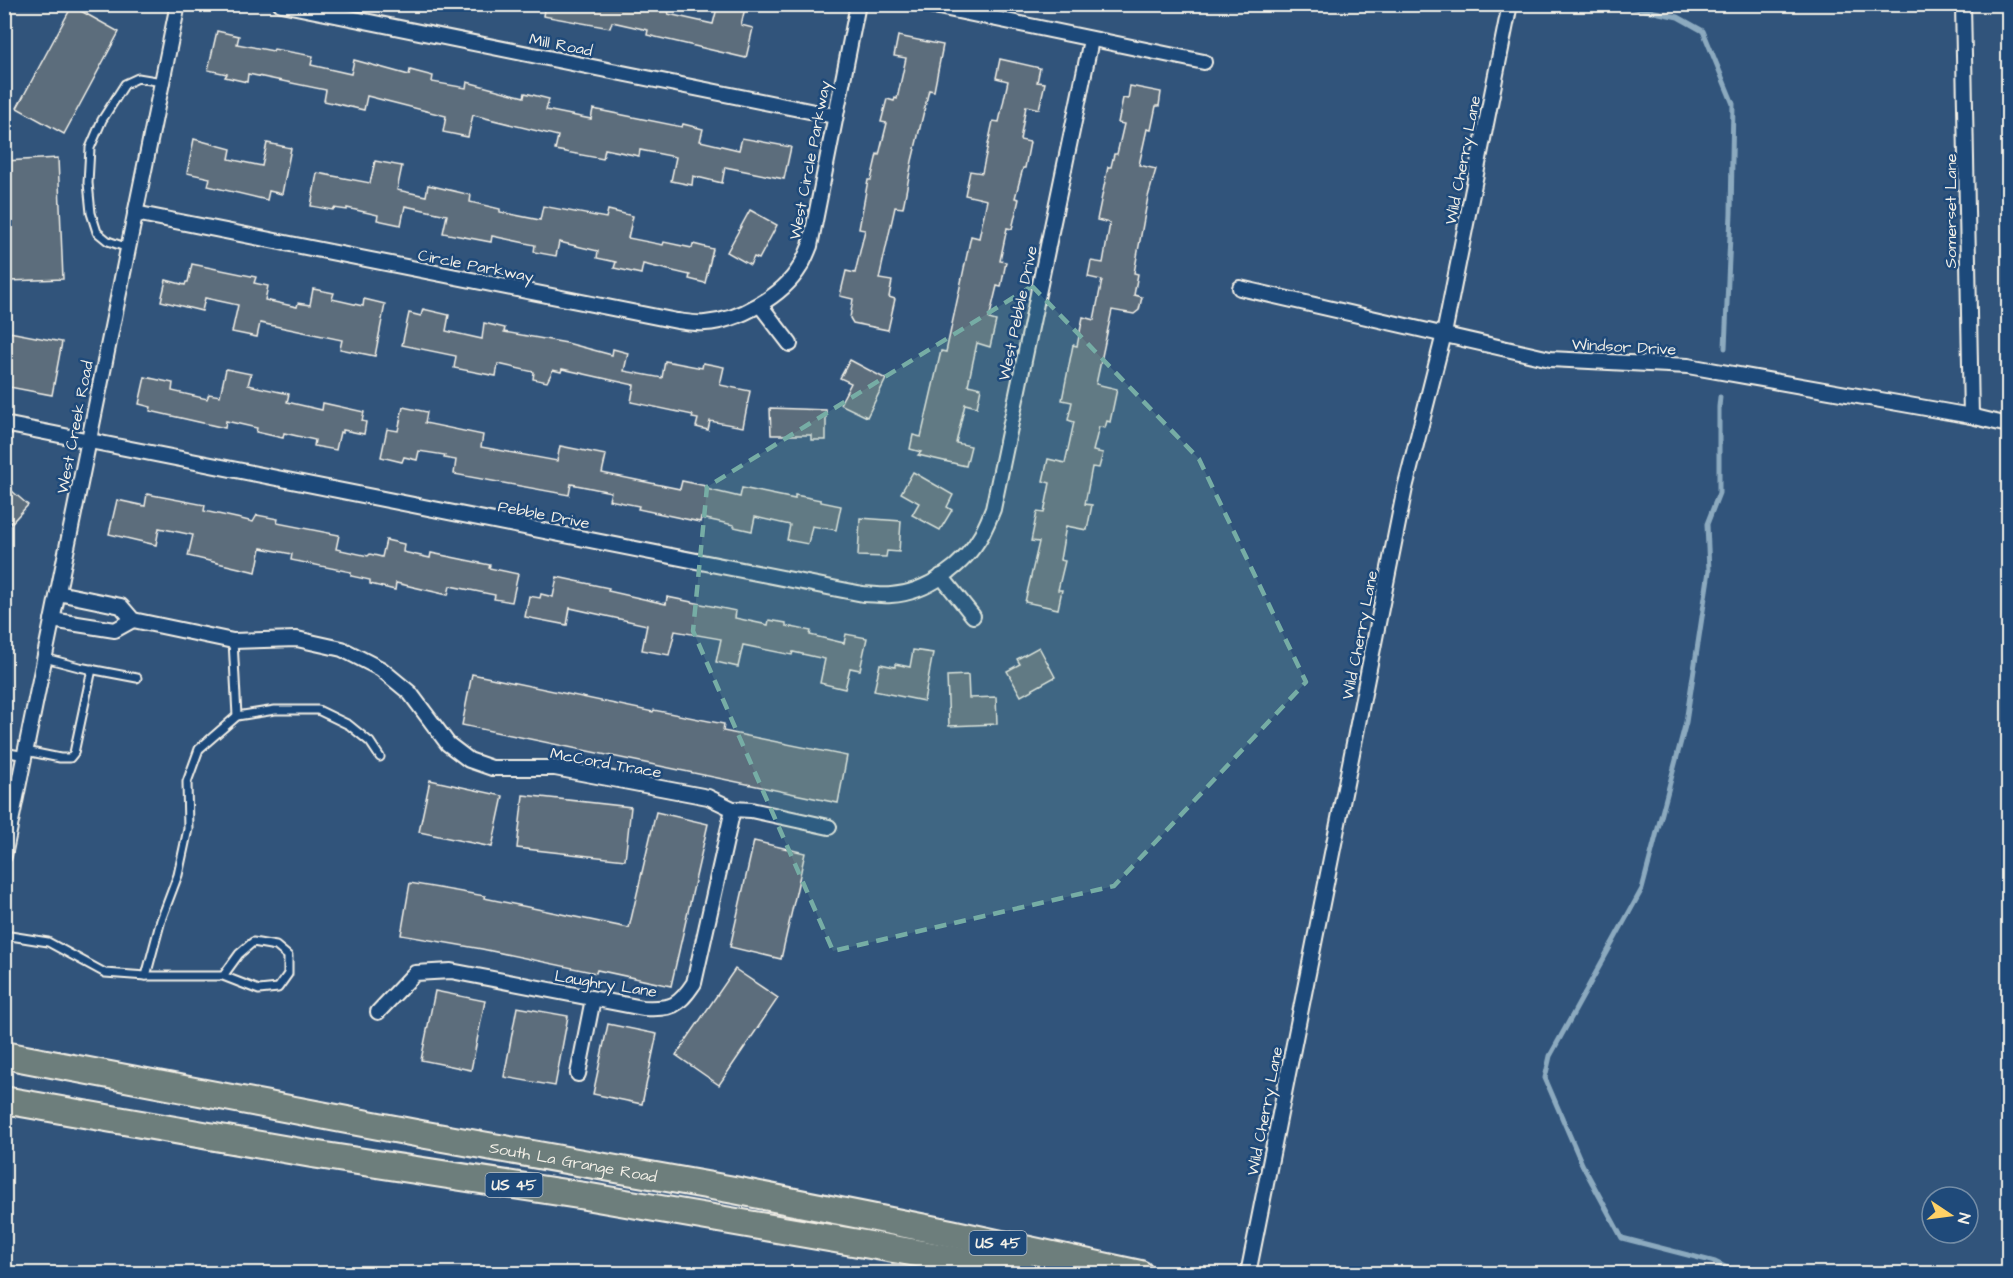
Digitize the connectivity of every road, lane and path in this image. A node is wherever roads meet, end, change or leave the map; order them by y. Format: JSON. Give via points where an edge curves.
{"nodes":[{"id":1,"x":178,"y":4,"type":"edge"},
{"id":2,"x":281,"y":4,"type":"edge"},
{"id":3,"x":858,"y":4,"type":"edge"},
{"id":4,"x":924,"y":4,"type":"edge"},
{"id":5,"x":1510,"y":4,"type":"edge"},
{"id":6,"x":1963,"y":4,"type":"edge"},
{"id":7,"x":1090,"y":40,"type":"junction"},
{"id":8,"x":1204,"y":62,"type":"dead end"},
{"id":9,"x":162,"y":82,"type":"junction"},
{"id":10,"x":834,"y":116,"type":"junction"},
{"id":11,"x":135,"y":213,"type":"junction"},
{"id":12,"x":128,"y":248,"type":"junction"},
{"id":13,"x":1240,"y":288,"type":"dead end"},
{"id":14,"x":760,"y":304,"type":"junction"},
{"id":15,"x":1444,"y":334,"type":"junction"},
{"id":16,"x":790,"y":344,"type":"dead end"},
{"id":17,"x":1971,"y":416,"type":"junction"},
{"id":18,"x":4,"y":423,"type":"edge"},
{"id":19,"x":2008,"y":425,"type":"edge"},
{"id":20,"x":88,"y":441,"type":"junction"},
{"id":21,"x":941,"y":576,"type":"junction"},
{"id":22,"x":58,"y":593,"type":"junction"},
{"id":23,"x":973,"y":616,"type":"dead end"},
{"id":24,"x":52,"y":620,"type":"junction"},
{"id":25,"x":133,"y":620,"type":"junction"},
{"id":26,"x":233,"y":641,"type":"junction"},
{"id":27,"x":45,"y":658,"type":"junction"},
{"id":28,"x":92,"y":669,"type":"junction"},
{"id":29,"x":137,"y":678,"type":"dead end"},
{"id":30,"x":237,"y":716,"type":"junction"},
{"id":31,"x":4,"y":752,"type":"edge"},
{"id":32,"x":25,"y":754,"type":"junction"},
{"id":33,"x":380,"y":757,"type":"dead end"},
{"id":34,"x":733,"y":810,"type":"junction"},
{"id":35,"x":8,"y":826,"type":"edge"},
{"id":36,"x":829,"y":827,"type":"dead end"},
{"id":37,"x":4,"y":856,"type":"edge"},
{"id":38,"x":4,"y":935,"type":"edge"},
{"id":39,"x":146,"y":976,"type":"junction"},
{"id":40,"x":223,"y":976,"type":"junction"},
{"id":41,"x":592,"y":999,"type":"junction"},
{"id":42,"x":378,"y":1012,"type":"dead end"},
{"id":43,"x":4,"y":1055,"type":"edge"},
{"id":44,"x":578,"y":1074,"type":"dead end"},
{"id":45,"x":4,"y":1100,"type":"edge"},
{"id":46,"x":951,"y":1233,"type":"junction"},
{"id":47,"x":944,"y":1266,"type":"edge"},
{"id":48,"x":1023,"y":1274,"type":"edge"},
{"id":49,"x":1140,"y":1274,"type":"edge"},
{"id":50,"x":1248,"y":1274,"type":"edge"}],
"edges":[{"from":1,"to":9,"type":"street","name":"West Creek Road"},
{"from":2,"to":10,"type":"street","name":"Mill Road"},
{"from":3,"to":10,"type":"street","name":"West Circle Parkway"},
{"from":4,"to":7,"type":"street"},
{"from":5,"to":15,"type":"street","name":"Wild Cherry Lane"},
{"from":6,"to":17,"type":"street","name":"Somerset Lane"},
{"from":7,"to":8,"type":"street"},
{"from":7,"to":21,"type":"street","name":"West Pebble Drive","via":[[993,509],[981,536],[961,561]]},
{"from":9,"to":11,"type":"street","name":"West Creek Road"},
{"from":9,"to":12,"type":"lane","via":[[138,78],[125,84],[90,148],[88,183],[97,232]]},
{"from":10,"to":14,"type":"street","name":"West Circle Parkway","via":[[810,246],[800,268]]},
{"from":11,"to":12,"type":"street","name":"West Creek Road"},
{"from":11,"to":14,"type":"street","name":"Circle Parkway","via":[[677,321],[705,323],[733,317]]},
{"from":12,"to":20,"type":"street","name":"West Creek Road"},
{"from":13,"to":15,"type":"street","name":"Windsor Drive"},
{"from":14,"to":16,"type":"street"},
{"from":15,"to":17,"type":"street","name":"Windsor Drive","via":[[1550,359],[1688,366]]},
{"from":15,"to":50,"type":"street","name":"Wild Cherry Lane","via":[[1405,488]]},
{"from":17,"to":19,"type":"street","name":"Windsor Drive"},
{"from":18,"to":20,"type":"street","name":"Pebble Drive"},
{"from":20,"to":21,"type":"street","name":"Pebble Drive","via":[[863,594],[892,595],[919,588]]},
{"from":20,"to":22,"type":"street","name":"West Creek Road"},
{"from":21,"to":23,"type":"street"},
{"from":22,"to":24,"type":"street","name":"West Creek Road"},
{"from":22,"to":25,"type":"street","name":"McCord Trace","via":[[121,606]]},
{"from":24,"to":25,"type":"street","name":"McCord Trace","via":[[115,630]]},
{"from":24,"to":27,"type":"street","name":"West Creek Road"},
{"from":25,"to":26,"type":"street","name":"McCord Trace"},
{"from":26,"to":30,"type":"lane"},
{"from":26,"to":34,"type":"street","name":"McCord Trace","via":[[297,639],[342,649],[381,669],[410,693],[448,744],[469,760],[492,768],[555,768],[708,797]]},
{"from":27,"to":28,"type":"lane"},
{"from":27,"to":32,"type":"street","name":"West Creek Road"},
{"from":28,"to":29,"type":"lane"},
{"from":28,"to":32,"type":"lane","via":[[74,753],[70,758]]},
{"from":30,"to":33,"type":"lane","via":[[275,710],[318,710],[349,725],[370,742]]},
{"from":30,"to":39,"type":"lane","via":[[199,749],[187,782],[188,829],[178,875]]},
{"from":31,"to":32,"type":"lane"},
{"from":32,"to":35,"type":"street","name":"West Creek Road"},
{"from":34,"to":36,"type":"street","name":"McCord Trace","via":[[751,810]]},
{"from":34,"to":41,"type":"street","name":"Laughry Lane","via":[[694,983],[683,1000],[665,1009]]},
{"from":35,"to":37,"type":"street","name":"West Creek Road"},
{"from":38,"to":39,"type":"lane","via":[[48,942],[105,973]]},
{"from":39,"to":40,"type":"lane"},
{"from":40,"to":40,"type":"lane","via":[[259,990],[278,988],[288,974],[288,956],[276,946],[253,942]]},
{"from":41,"to":42,"type":"street","name":"Laughry Lane","via":[[451,971],[415,973]]},
{"from":41,"to":44,"type":"street"},
{"from":43,"to":46,"type":"highway","name":"South La Grange Road","number":"US 45"},
{"from":45,"to":47,"type":"highway","name":"South La Grange Road","number":"US 45","via":[[312,1155],[585,1196]]},
{"from":46,"to":47,"type":"street"},
{"from":46,"to":49,"type":"highway","name":"South La Grange Road","number":"US 45"},
{"from":47,"to":48,"type":"highway","name":"South La Grange Road","number":"US 45"}]}
